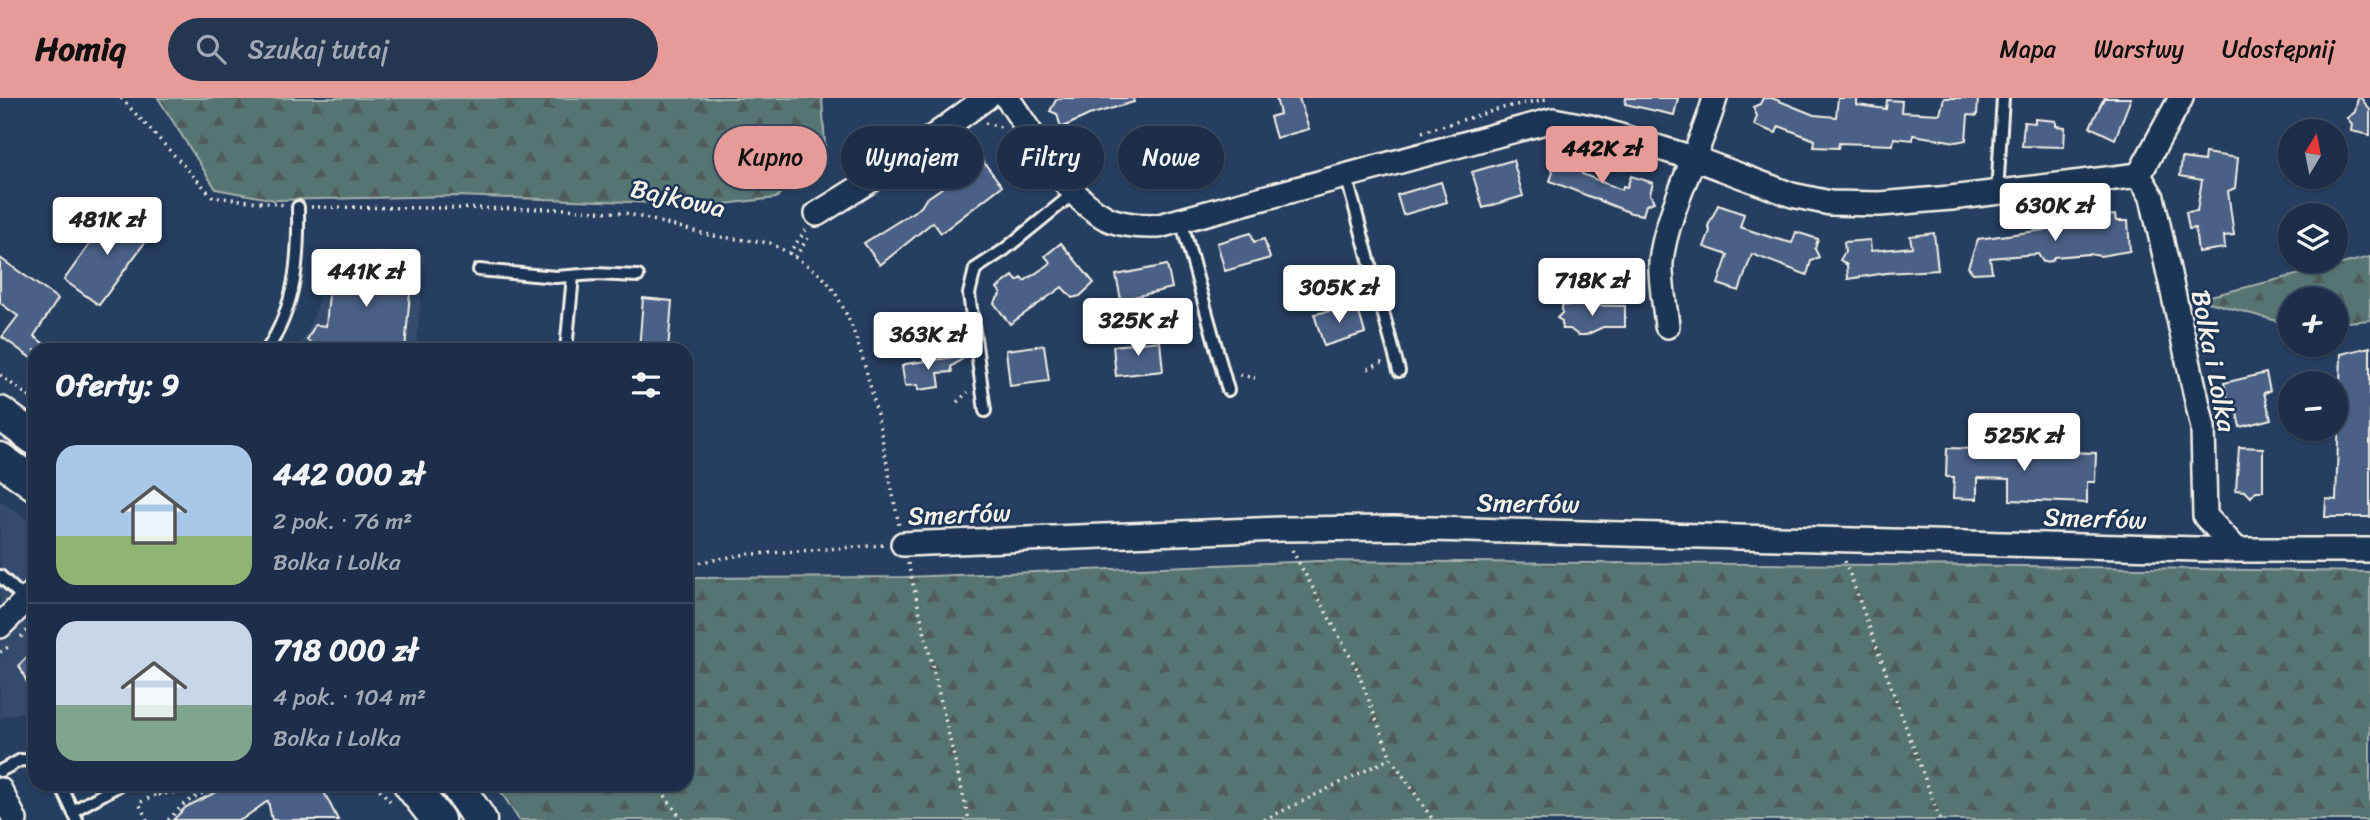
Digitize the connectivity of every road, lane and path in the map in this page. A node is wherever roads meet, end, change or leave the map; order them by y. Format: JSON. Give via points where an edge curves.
{"nodes":[{"id":1,"x":121,"y":98,"type":"edge"},
{"id":2,"x":986,"y":98,"type":"edge"},
{"id":3,"x":1007,"y":98,"type":"edge"},
{"id":4,"x":1715,"y":98,"type":"edge"},
{"id":5,"x":2003,"y":98,"type":"edge"},
{"id":6,"x":2181,"y":98,"type":"edge"},
{"id":7,"x":976,"y":125,"type":"dead end"},
{"id":8,"x":1000,"y":126,"type":"edge"},
{"id":9,"x":1696,"y":159,"type":"junction"},
{"id":10,"x":1346,"y":175,"type":"junction"},
{"id":11,"x":2138,"y":175,"type":"junction"},
{"id":12,"x":1074,"y":193,"type":"junction"},
{"id":13,"x":1997,"y":193,"type":"junction"},
{"id":14,"x":298,"y":207,"type":"junction"},
{"id":15,"x":817,"y":214,"type":"joint"},
{"id":16,"x":1181,"y":220,"type":"junction"},
{"id":17,"x":789,"y":253,"type":"junction"},
{"id":18,"x":479,"y":270,"type":"dead end"},
{"id":19,"x":573,"y":276,"type":"junction"},
{"id":20,"x":638,"y":276,"type":"dead end"},
{"id":21,"x":1667,"y":326,"type":"dead end"},
{"id":22,"x":271,"y":343,"type":"edge"},
{"id":23,"x":567,"y":343,"type":"edge"},
{"id":24,"x":1236,"y":369,"type":"dead end"},
{"id":25,"x":1399,"y":371,"type":"dead end"},
{"id":26,"x":0,"y":375,"type":"edge"},
{"id":27,"x":1255,"y":378,"type":"dead end"},
{"id":28,"x":11,"y":383,"type":"junction"},
{"id":29,"x":1228,"y":390,"type":"dead end"},
{"id":30,"x":28,"y":396,"type":"edge"},
{"id":31,"x":3,"y":402,"type":"edge"},
{"id":32,"x":985,"y":411,"type":"dead end"},
{"id":33,"x":28,"y":431,"type":"edge"},
{"id":34,"x":0,"y":459,"type":"edge"},
{"id":35,"x":28,"y":479,"type":"edge"},
{"id":36,"x":1281,"y":529,"type":"junction"},
{"id":37,"x":1838,"y":539,"type":"junction"},
{"id":38,"x":903,"y":544,"type":"junction"},
{"id":39,"x":2237,"y":550,"type":"junction"},
{"id":40,"x":2370,"y":550,"type":"edge"},
{"id":41,"x":693,"y":564,"type":"edge"},
{"id":42,"x":0,"y":576,"type":"edge"},
{"id":43,"x":28,"y":594,"type":"edge"},
{"id":44,"x":28,"y":597,"type":"edge"},
{"id":45,"x":0,"y":626,"type":"edge"},
{"id":46,"x":1391,"y":758,"type":"junction"},
{"id":47,"x":28,"y":760,"type":"edge"},
{"id":48,"x":0,"y":771,"type":"edge"},
{"id":49,"x":0,"y":790,"type":"edge"},
{"id":50,"x":63,"y":791,"type":"edge"},
{"id":51,"x":111,"y":791,"type":"edge"},
{"id":52,"x":163,"y":791,"type":"edge"},
{"id":53,"x":183,"y":791,"type":"edge"},
{"id":54,"x":207,"y":791,"type":"edge"},
{"id":55,"x":415,"y":791,"type":"edge"},
{"id":56,"x":461,"y":791,"type":"edge"},
{"id":57,"x":662,"y":791,"type":"edge"},
{"id":58,"x":203,"y":793,"type":"joint"},
{"id":59,"x":153,"y":796,"type":"junction"},
{"id":60,"x":75,"y":816,"type":"edge"},
{"id":61,"x":15,"y":820,"type":"edge"},
{"id":62,"x":147,"y":820,"type":"edge"},
{"id":63,"x":168,"y":820,"type":"edge"},
{"id":64,"x":438,"y":820,"type":"edge"},
{"id":65,"x":480,"y":820,"type":"edge"},
{"id":66,"x":682,"y":820,"type":"edge"},
{"id":67,"x":969,"y":820,"type":"edge"},
{"id":68,"x":1264,"y":820,"type":"edge"},
{"id":69,"x":1433,"y":820,"type":"edge"},
{"id":70,"x":1940,"y":820,"type":"edge"}],
"edges":[{"from":1,"to":14,"type":"path","name":"Bajkowa","via":[[213,197]]},
{"from":2,"to":15,"type":"street","via":[[889,169]]},
{"from":3,"to":12,"type":"street"},
{"from":4,"to":9,"type":"street"},
{"from":5,"to":13,"type":"lane"},
{"from":6,"to":11,"type":"street"},
{"from":7,"to":8,"type":"path"},
{"from":9,"to":10,"type":"street","via":[[1553,120]]},
{"from":9,"to":13,"type":"street","via":[[1792,195],[1830,203],[1880,204]]},
{"from":9,"to":21,"type":"street","via":[[1661,261]]},
{"from":10,"to":16,"type":"street"},
{"from":10,"to":25,"type":"lane"},
{"from":11,"to":13,"type":"street"},
{"from":11,"to":39,"type":"street","name":"Bolka i Lolka","via":[[2152,197],[2203,428],[2204,516]]},
{"from":12,"to":16,"type":"street","via":[[1108,219],[1133,226]]},
{"from":12,"to":32,"type":"lane","via":[[975,269],[968,294]]},
{"from":14,"to":17,"type":"path","name":"Bajkowa","via":[[625,213],[713,236],[770,243]]},
{"from":14,"to":22,"type":"lane","via":[[294,288]]},
{"from":15,"to":17,"type":"path"},
{"from":16,"to":29,"type":"lane"},
{"from":17,"to":38,"type":"path","name":"Bajkowa","via":[[828,282],[849,323],[864,365]]},
{"from":18,"to":19,"type":"lane"},
{"from":19,"to":20,"type":"lane"},
{"from":19,"to":23,"type":"lane"},
{"from":24,"to":27,"type":"path","via":[[1240,376]]},
{"from":26,"to":28,"type":"path"},
{"from":28,"to":30,"type":"path"},
{"from":28,"to":31,"type":"path"},
{"from":31,"to":33,"type":"main road"},
{"from":34,"to":35,"type":"main road"},
{"from":36,"to":37,"type":"street","name":"Smerfów"},
{"from":36,"to":38,"type":"street","name":"Smerfów"},
{"from":36,"to":46,"type":"path","via":[[1356,667]]},
{"from":37,"to":39,"type":"street","name":"Smerfów"},
{"from":37,"to":70,"type":"path"},
{"from":38,"to":41,"type":"path","name":"Smerfów","via":[[741,555]]},
{"from":38,"to":67,"type":"path","name":"Bajkowa"},
{"from":39,"to":40,"type":"street","name":"Smerfów"},
{"from":42,"to":43,"type":"lane"},
{"from":44,"to":45,"type":"street"},
{"from":46,"to":68,"type":"path"},
{"from":46,"to":69,"type":"path"},
{"from":47,"to":48,"type":"lane"},
{"from":49,"to":61,"type":"street"},
{"from":50,"to":60,"type":"lane"},
{"from":51,"to":60,"type":"lane"},
{"from":52,"to":59,"type":"path"},
{"from":53,"to":59,"type":"path"},
{"from":54,"to":58,"type":"path"},
{"from":55,"to":64,"type":"main road"},
{"from":56,"to":65,"type":"main road"},
{"from":57,"to":66,"type":"path"},
{"from":58,"to":63,"type":"path"},
{"from":59,"to":62,"type":"path","via":[[139,803]]}]}
